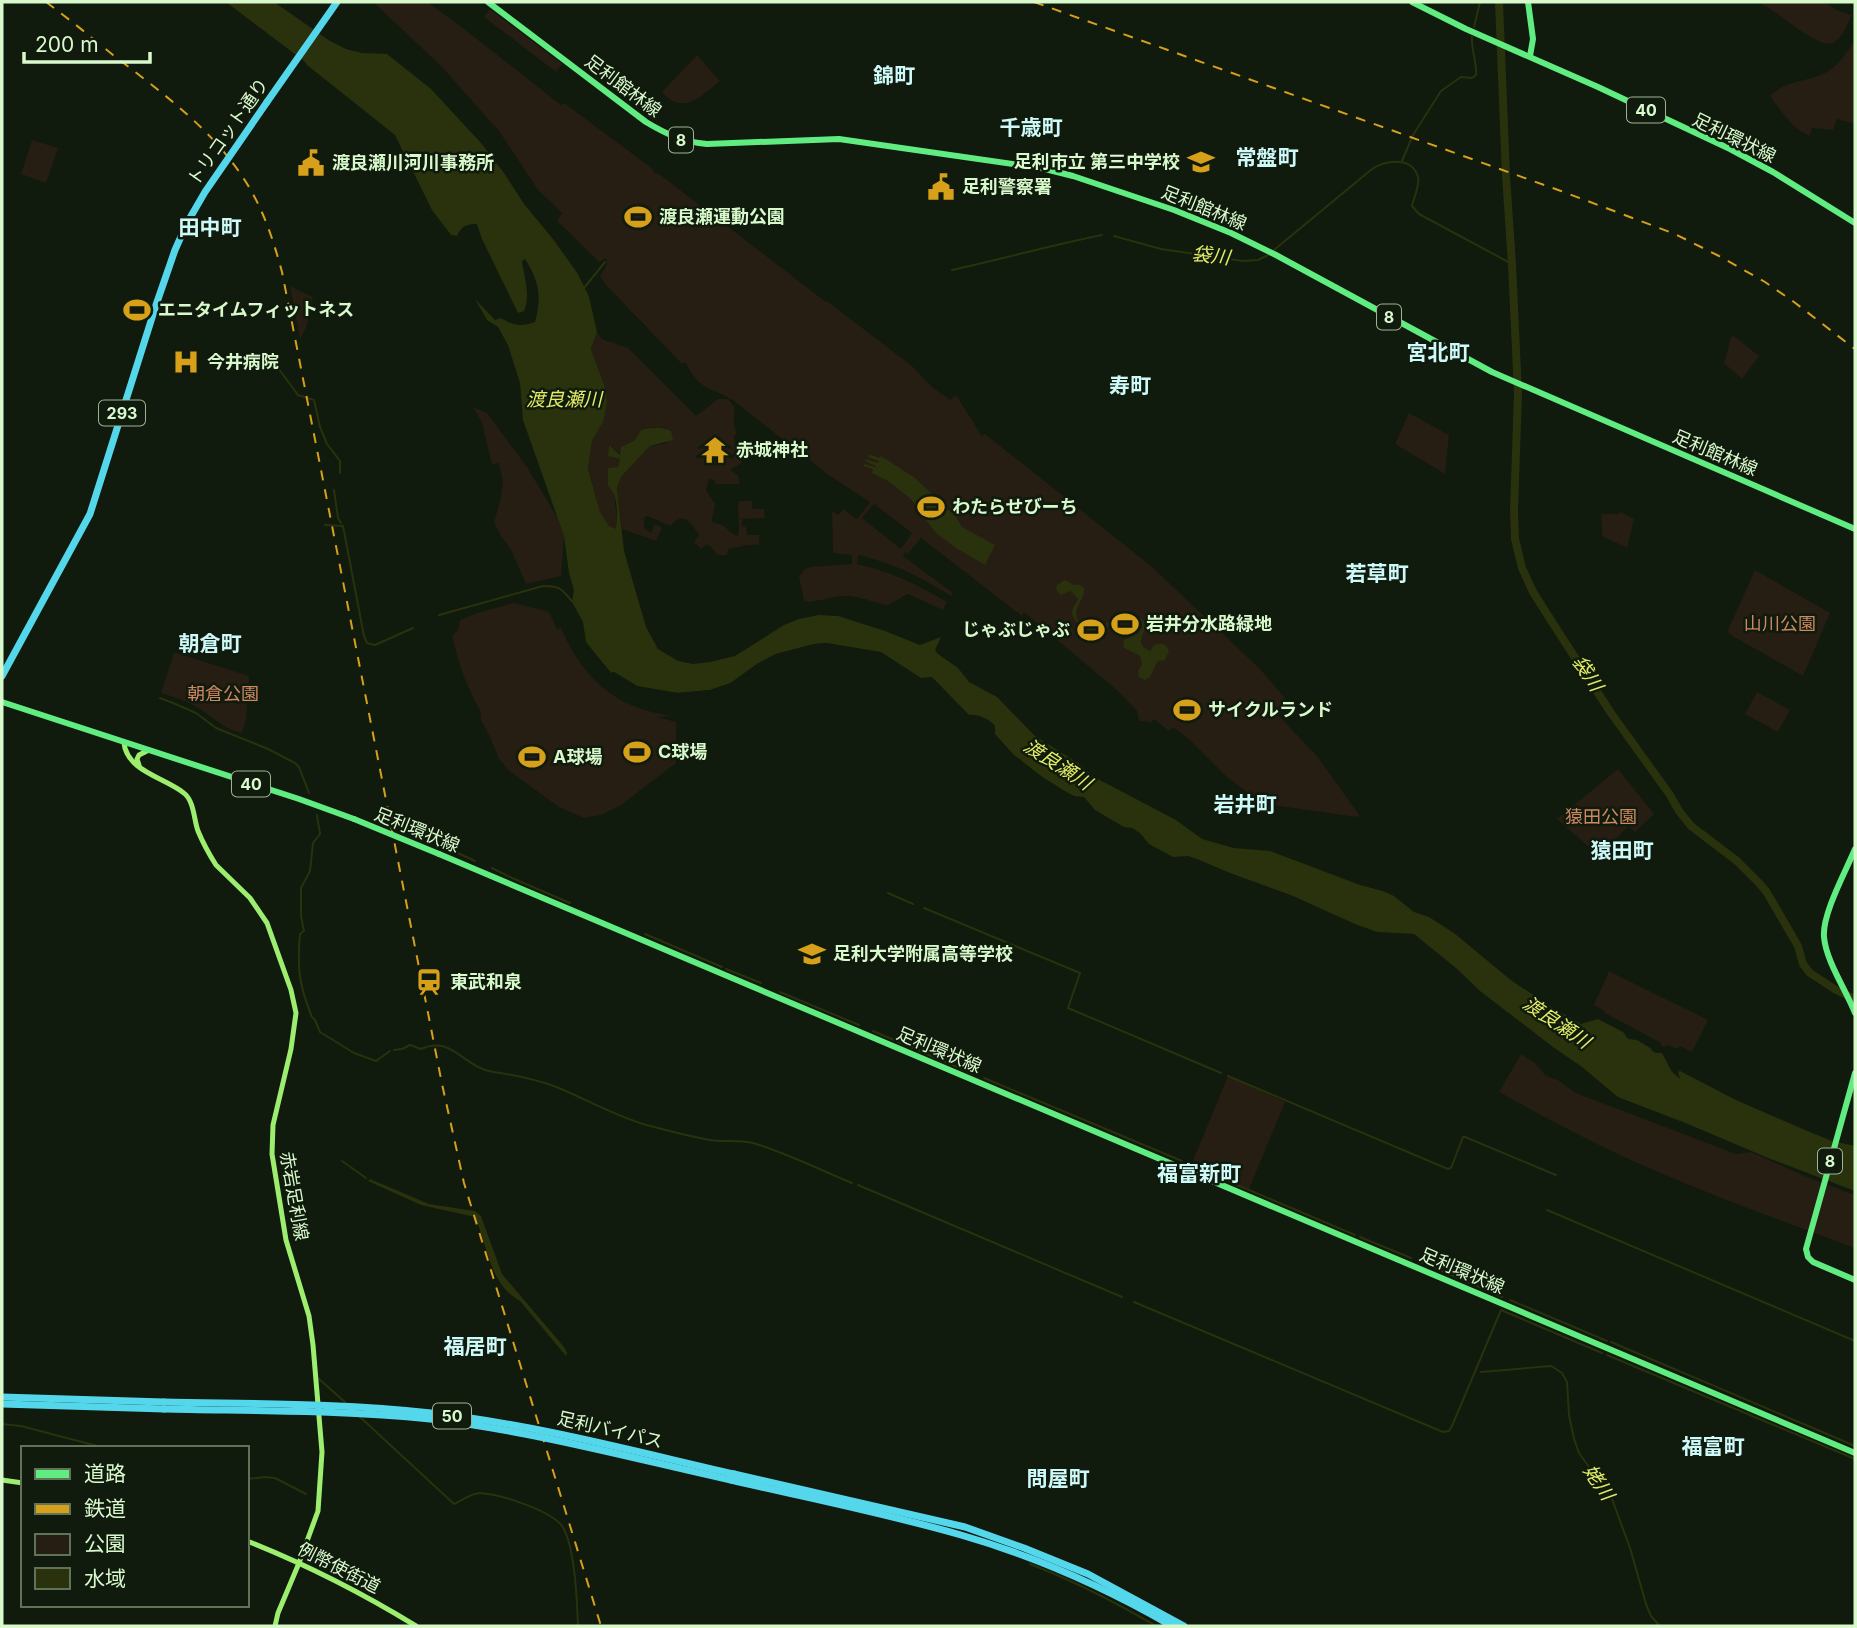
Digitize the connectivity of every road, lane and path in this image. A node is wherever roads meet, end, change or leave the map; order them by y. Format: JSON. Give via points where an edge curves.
{"nodes":[{"id":1,"x":337,"y":2,"type":"edge"},
{"id":2,"x":488,"y":2,"type":"edge"},
{"id":3,"x":1412,"y":2,"type":"edge"},
{"id":4,"x":1528,"y":2,"type":"edge"},
{"id":5,"x":1530,"y":56,"type":"junction"},
{"id":6,"x":1855,"y":223,"type":"edge"},
{"id":7,"x":1855,"y":528,"type":"edge"},
{"id":8,"x":2,"y":676,"type":"edge"},
{"id":9,"x":2,"y":702,"type":"edge"},
{"id":10,"x":124,"y":743,"type":"junction"},
{"id":11,"x":147,"y":751,"type":"junction"},
{"id":12,"x":139,"y":765,"type":"junction"},
{"id":13,"x":1855,"y":849,"type":"edge"},
{"id":14,"x":1855,"y":1013,"type":"edge"},
{"id":15,"x":1855,"y":1073,"type":"edge"},
{"id":16,"x":1855,"y":1280,"type":"edge"},
{"id":17,"x":2,"y":1395,"type":"edge"},
{"id":18,"x":139,"y":1401,"type":"junction"},
{"id":19,"x":43,"y":1402,"type":"junction"},
{"id":20,"x":164,"y":1405,"type":"junction"},
{"id":21,"x":2,"y":1406,"type":"edge"},
{"id":22,"x":105,"y":1407,"type":"junction"},
{"id":23,"x":1855,"y":1452,"type":"edge"},
{"id":24,"x":732,"y":1477,"type":"junction"},
{"id":25,"x":2,"y":1480,"type":"edge"},
{"id":26,"x":21,"y":1483,"type":"edge"},
{"id":27,"x":248,"y":1541,"type":"edge"},
{"id":28,"x":299,"y":1563,"type":"junction"},
{"id":29,"x":275,"y":1626,"type":"edge"},
{"id":30,"x":416,"y":1626,"type":"edge"},
{"id":31,"x":1172,"y":1626,"type":"edge"},
{"id":32,"x":1184,"y":1626,"type":"edge"}],
"edges":[{"from":1,"to":8,"type":"highway","name":"トリコット通り","number":"293","bridge":true,"via":[[187,223],[90,514]]},
{"from":2,"to":7,"type":"main road","name":"足利館林線","number":"8","via":[[646,122],[678,139],[707,144],[839,139],[1073,176],[1223,230],[1503,377]]},
{"from":3,"to":5,"type":"main road","name":"足利環状線"},
{"from":4,"to":5,"type":"main road","via":[[1533,39]]},
{"from":5,"to":6,"type":"main road","name":"足利環状線","number":"40","via":[[1730,149]]},
{"from":9,"to":10,"type":"main road","name":"足利環状線","number":"40"},
{"from":10,"to":11,"type":"main road","name":"足利環状線","number":"40"},
{"from":10,"to":12,"type":"main road","name":"赤岩足利線","via":[[126,754]]},
{"from":11,"to":12,"type":"main road","via":[[139,755]]},
{"from":11,"to":23,"type":"main road","name":"足利環状線","number":"40","bridge":true,"via":[[354,819]]},
{"from":12,"to":28,"type":"main road","name":"赤岩足利線","via":[[188,798],[211,859],[250,898],[267,923],[295,1003],[295,1027],[271,1145],[286,1240],[309,1316],[322,1452],[318,1511]]},
{"from":13,"to":14,"type":"main road","via":[[1824,933],[1829,957]]},
{"from":15,"to":16,"type":"main road","number":"8","via":[[1806,1249],[1813,1262]]},
{"from":17,"to":18,"type":"highway","number":"50"},
{"from":17,"to":19,"type":"highway","name":"足利バイパス","number":"50"},
{"from":18,"to":19,"type":"highway","name":"足利バイパス","number":"50"},
{"from":18,"to":20,"type":"highway","name":"足利バイパス","number":"50"},
{"from":19,"to":21,"type":"highway","name":"足利バイパス","number":"50"},
{"from":19,"to":22,"type":"highway","name":"足利バイパス","number":"50"},
{"from":20,"to":22,"type":"highway","name":"足利バイパス","number":"50"},
{"from":20,"to":24,"type":"highway","name":"足利バイパス","number":"50","bridge":true,"via":[[430,1413],[521,1426]]},
{"from":21,"to":22,"type":"highway","number":"50"},
{"from":24,"to":31,"type":"highway","name":"足利バイパス","number":"50","via":[[980,1541],[1084,1581]]},
{"from":24,"to":32,"type":"highway","name":"足利バイパス","number":"50","via":[[965,1527],[1088,1574]]},
{"from":25,"to":26,"type":"main road"},
{"from":27,"to":28,"type":"main road","name":"例幣使街道"},
{"from":28,"to":29,"type":"main road","name":"赤岩足利線"},
{"from":28,"to":30,"type":"main road","name":"例幣使街道"}]}
